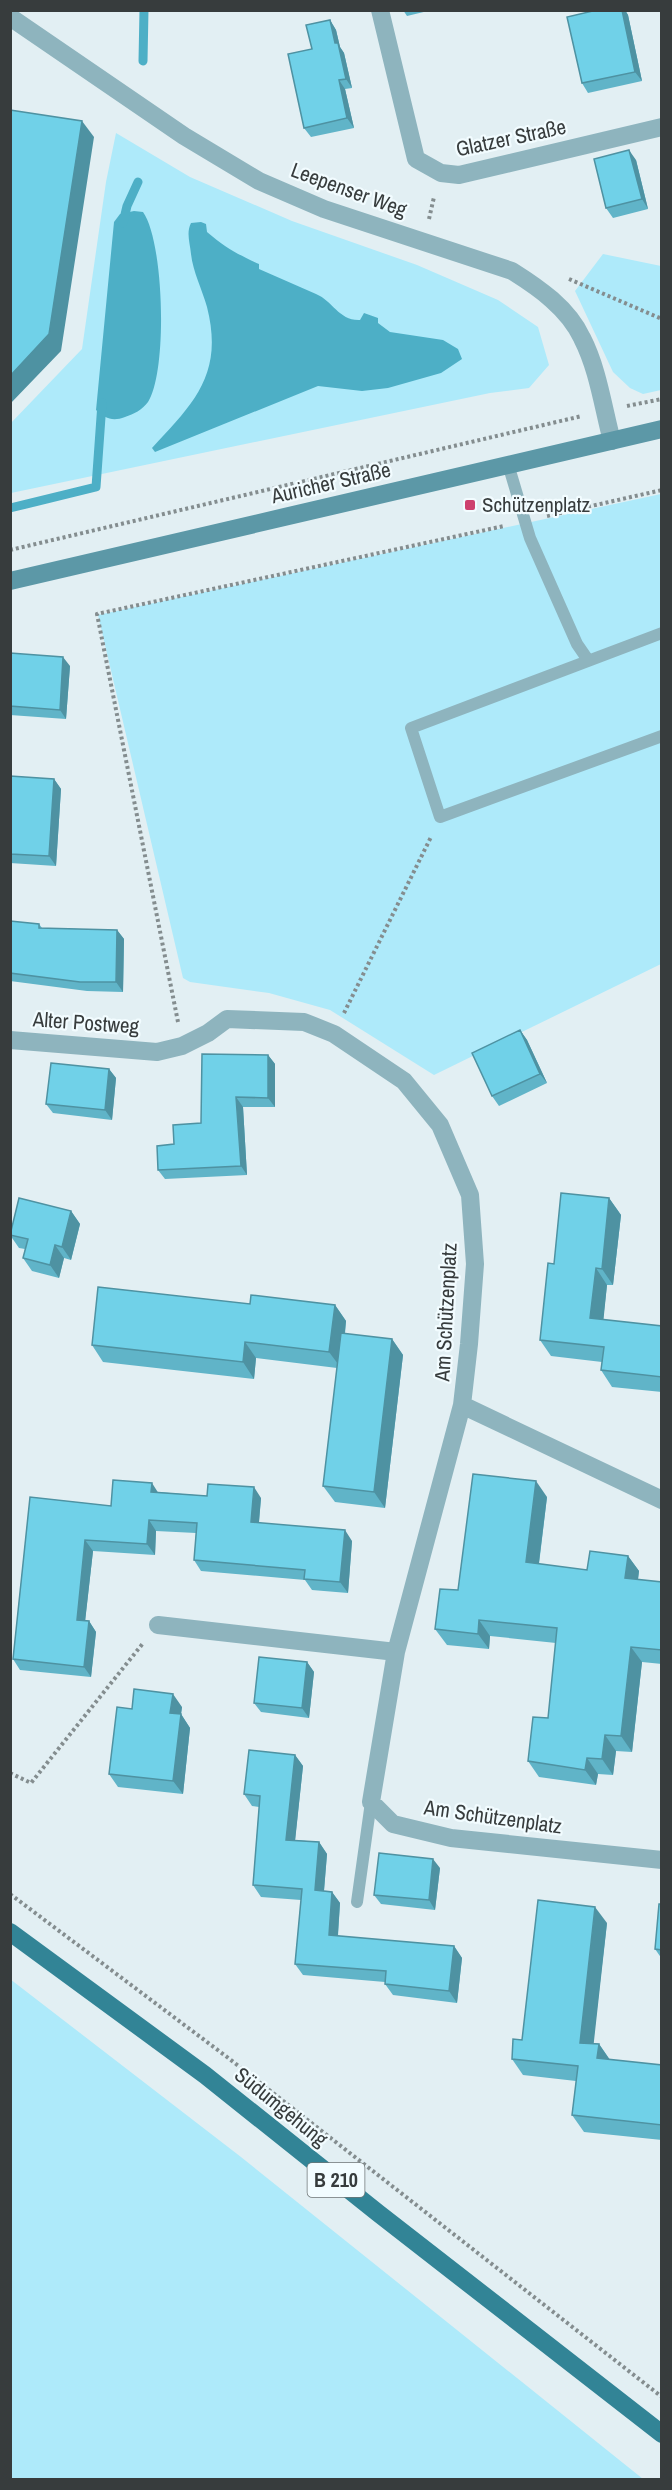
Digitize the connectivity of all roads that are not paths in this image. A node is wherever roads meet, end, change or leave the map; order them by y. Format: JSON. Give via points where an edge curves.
{"nodes":[{"id":1,"x":380,"y":10,"type":"edge"},
{"id":2,"x":10,"y":17,"type":"edge"},
{"id":3,"x":662,"y":127,"type":"edge"},
{"id":4,"x":662,"y":429,"type":"edge"},
{"id":5,"x":612,"y":441,"type":"junction"},
{"id":6,"x":508,"y":464,"type":"junction"},
{"id":7,"x":10,"y":581,"type":"edge"},
{"id":8,"x":662,"y":633,"type":"edge"},
{"id":9,"x":588,"y":660,"type":"junction"},
{"id":10,"x":662,"y":736,"type":"edge"},
{"id":11,"x":10,"y":1040,"type":"edge"},
{"id":12,"x":158,"y":1052,"type":"joint"},
{"id":13,"x":462,"y":1405,"type":"junction"},
{"id":14,"x":662,"y":1500,"type":"edge"},
{"id":15,"x":158,"y":1625,"type":"road end"},
{"id":16,"x":396,"y":1652,"type":"junction"},
{"id":17,"x":370,"y":1802,"type":"junction"},
{"id":18,"x":662,"y":1860,"type":"edge"},
{"id":19,"x":357,"y":1902,"type":"dead end"},
{"id":20,"x":10,"y":1932,"type":"edge"},
{"id":21,"x":662,"y":2434,"type":"edge"}],
"edges":[{"from":1,"to":3,"type":"street","name":"Glatzer Straße","via":[[416,159],[441,173],[459,175]]},
{"from":2,"to":5,"type":"street","name":"Leepenser Weg","via":[[184,136],[259,181],[324,209],[512,271],[537,287],[562,309],[582,337]]},
{"from":4,"to":5,"type":"street","name":"Auricher Straße"},
{"from":5,"to":6,"type":"street","name":"Auricher Straße"},
{"from":6,"to":7,"type":"street","name":"Auricher Straße"},
{"from":6,"to":9,"type":"lane","via":[[541,566],[576,644]]},
{"from":8,"to":9,"type":"lane"},
{"from":9,"to":10,"type":"lane","via":[[411,728],[440,817]]},
{"from":11,"to":12,"type":"street","name":"Alter Postweg"},
{"from":12,"to":13,"type":"street","name":"Am Schützenplatz","via":[[208,1034],[227,1019],[304,1022],[334,1034],[404,1081],[440,1125],[470,1195],[475,1264]]},
{"from":13,"to":14,"type":"street","name":"Am Schützenplatz"},
{"from":13,"to":16,"type":"street","name":"Am Schützenplatz"},
{"from":15,"to":16,"type":"street"},
{"from":16,"to":17,"type":"street","name":"Am Schützenplatz"},
{"from":17,"to":18,"type":"street","name":"Am Schützenplatz","via":[[393,1824],[451,1838]]},
{"from":17,"to":19,"type":"lane"},
{"from":20,"to":21,"type":"main road","name":"Südumgehung","number":"B 210","via":[[205,2074]]}]}
